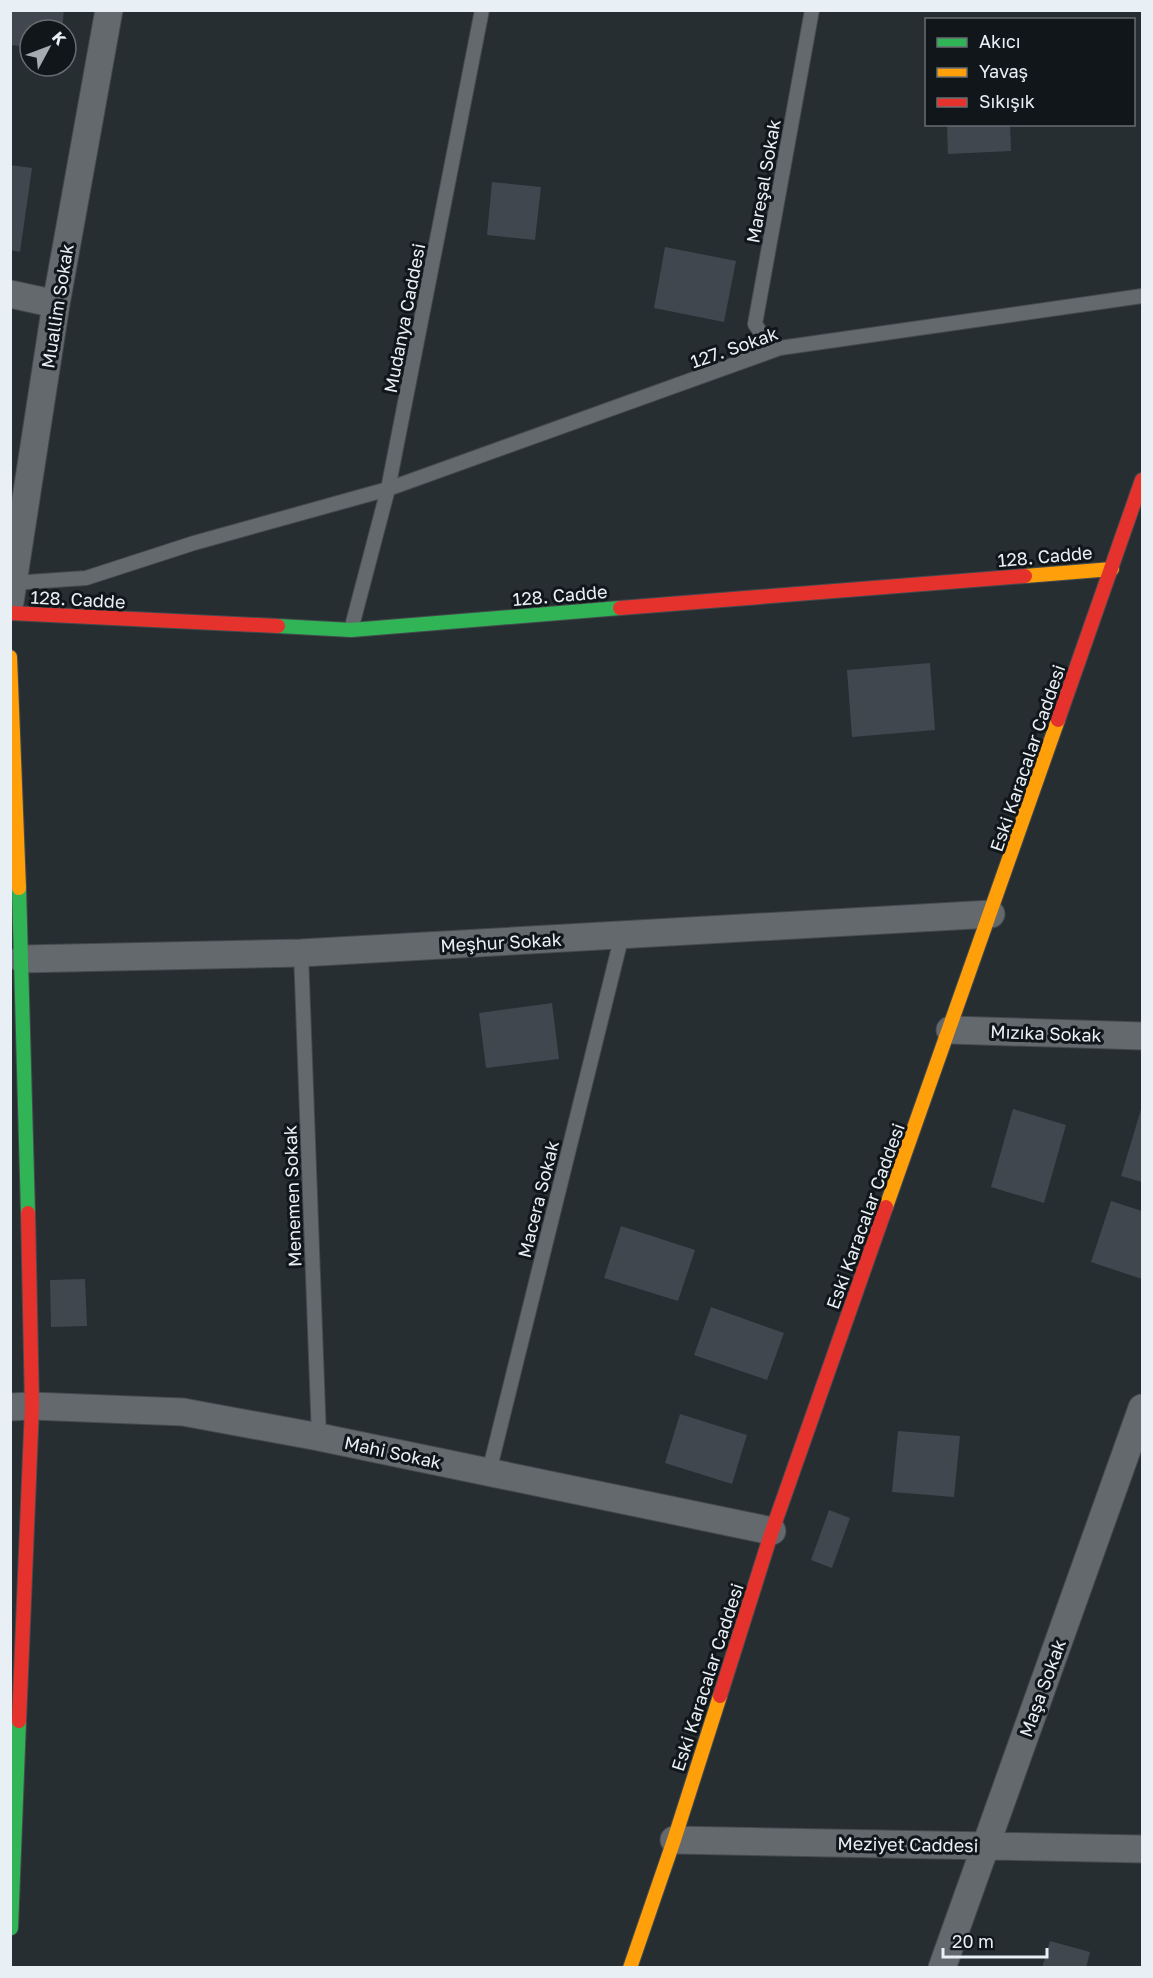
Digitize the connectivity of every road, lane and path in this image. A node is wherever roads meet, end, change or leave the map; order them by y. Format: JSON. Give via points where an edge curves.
{"nodes":[{"id":1,"x":109,"y":10,"type":"edge"},
{"id":2,"x":482,"y":10,"type":"edge"},
{"id":3,"x":812,"y":10,"type":"edge"},
{"id":4,"x":10,"y":294,"type":"edge"},
{"id":5,"x":1143,"y":296,"type":"edge"},
{"id":6,"x":56,"y":304,"type":"junction"},
{"id":7,"x":780,"y":348,"type":"junction"},
{"id":8,"x":1143,"y":480,"type":"edge"},
{"id":9,"x":388,"y":489,"type":"junction"},
{"id":10,"x":1112,"y":569,"type":"junction"},
{"id":11,"x":12,"y":592,"type":"edge"},
{"id":12,"x":10,"y":613,"type":"edge"},
{"id":13,"x":351,"y":630,"type":"junction"},
{"id":14,"x":10,"y":657,"type":"edge"},
{"id":15,"x":991,"y":914,"type":"junction"},
{"id":16,"x":622,"y":935,"type":"junction"},
{"id":17,"x":301,"y":953,"type":"junction"},
{"id":18,"x":16,"y":960,"type":"edge"},
{"id":19,"x":950,"y":1030,"type":"junction"},
{"id":20,"x":1143,"y":1036,"type":"edge"},
{"id":21,"x":21,"y":1406,"type":"edge"},
{"id":22,"x":1143,"y":1408,"type":"edge"},
{"id":23,"x":320,"y":1437,"type":"junction"},
{"id":24,"x":489,"y":1472,"type":"junction"},
{"id":25,"x":772,"y":1531,"type":"junction"},
{"id":26,"x":674,"y":1840,"type":"junction"},
{"id":27,"x":986,"y":1846,"type":"junction"},
{"id":28,"x":1143,"y":1849,"type":"edge"},
{"id":29,"x":11,"y":1928,"type":"edge"},
{"id":30,"x":630,"y":1968,"type":"edge"},
{"id":31,"x":942,"y":1968,"type":"edge"}],
"edges":[{"from":1,"to":6,"type":"street","name":"Muallim Sokak"},
{"from":2,"to":9,"type":"lane","name":"Mudanya Caddesi"},
{"from":3,"to":7,"type":"lane","name":"Mareşal Sokak","via":[[756,324],[765,339]]},
{"from":4,"to":6,"type":"street"},
{"from":5,"to":7,"type":"lane","name":"127. Sokak"},
{"from":6,"to":11,"type":"street","name":"Muallim Sokak"},
{"from":7,"to":9,"type":"lane","name":"127. Sokak"},
{"from":8,"to":10,"type":"street","name":"Eski Karacalar Caddesi","via":[[1128,536]]},
{"from":9,"to":11,"type":"lane","name":"127. Sokak","via":[[194,543],[86,578]]},
{"from":9,"to":13,"type":"lane","name":"Mudanya Caddesi"},
{"from":10,"to":13,"type":"street","name":"128. Cadde"},
{"from":10,"to":15,"type":"street","name":"Eski Karacalar Caddesi"},
{"from":12,"to":13,"type":"street","name":"128. Cadde"},
{"from":14,"to":18,"type":"street"},
{"from":15,"to":16,"type":"street","name":"Meşhur Sokak"},
{"from":15,"to":19,"type":"street","name":"Eski Karacalar Caddesi"},
{"from":16,"to":17,"type":"street","name":"Meşhur Sokak"},
{"from":16,"to":24,"type":"lane","name":"Macera Sokak"},
{"from":17,"to":18,"type":"street","name":"Meşhur Sokak"},
{"from":17,"to":23,"type":"lane","name":"Menemen Sokak"},
{"from":18,"to":21,"type":"street"},
{"from":19,"to":20,"type":"street","name":"Mızıka Sokak"},
{"from":19,"to":25,"type":"street","name":"Eski Karacalar Caddesi"},
{"from":21,"to":23,"type":"street","name":"Mahi Sokak","via":[[183,1412]]},
{"from":21,"to":29,"type":"street"},
{"from":22,"to":27,"type":"street","name":"Maşa Sokak"},
{"from":23,"to":24,"type":"street","name":"Mahi Sokak"},
{"from":24,"to":25,"type":"street","name":"Mahi Sokak"},
{"from":25,"to":26,"type":"street","name":"Eski Karacalar Caddesi"},
{"from":26,"to":27,"type":"street","name":"Meziyet Caddesi"},
{"from":26,"to":30,"type":"street","name":"Eski Karacalar Caddesi"},
{"from":27,"to":28,"type":"street","name":"Meziyet Caddesi"},
{"from":27,"to":31,"type":"street","name":"Maşa Sokak"}]}
